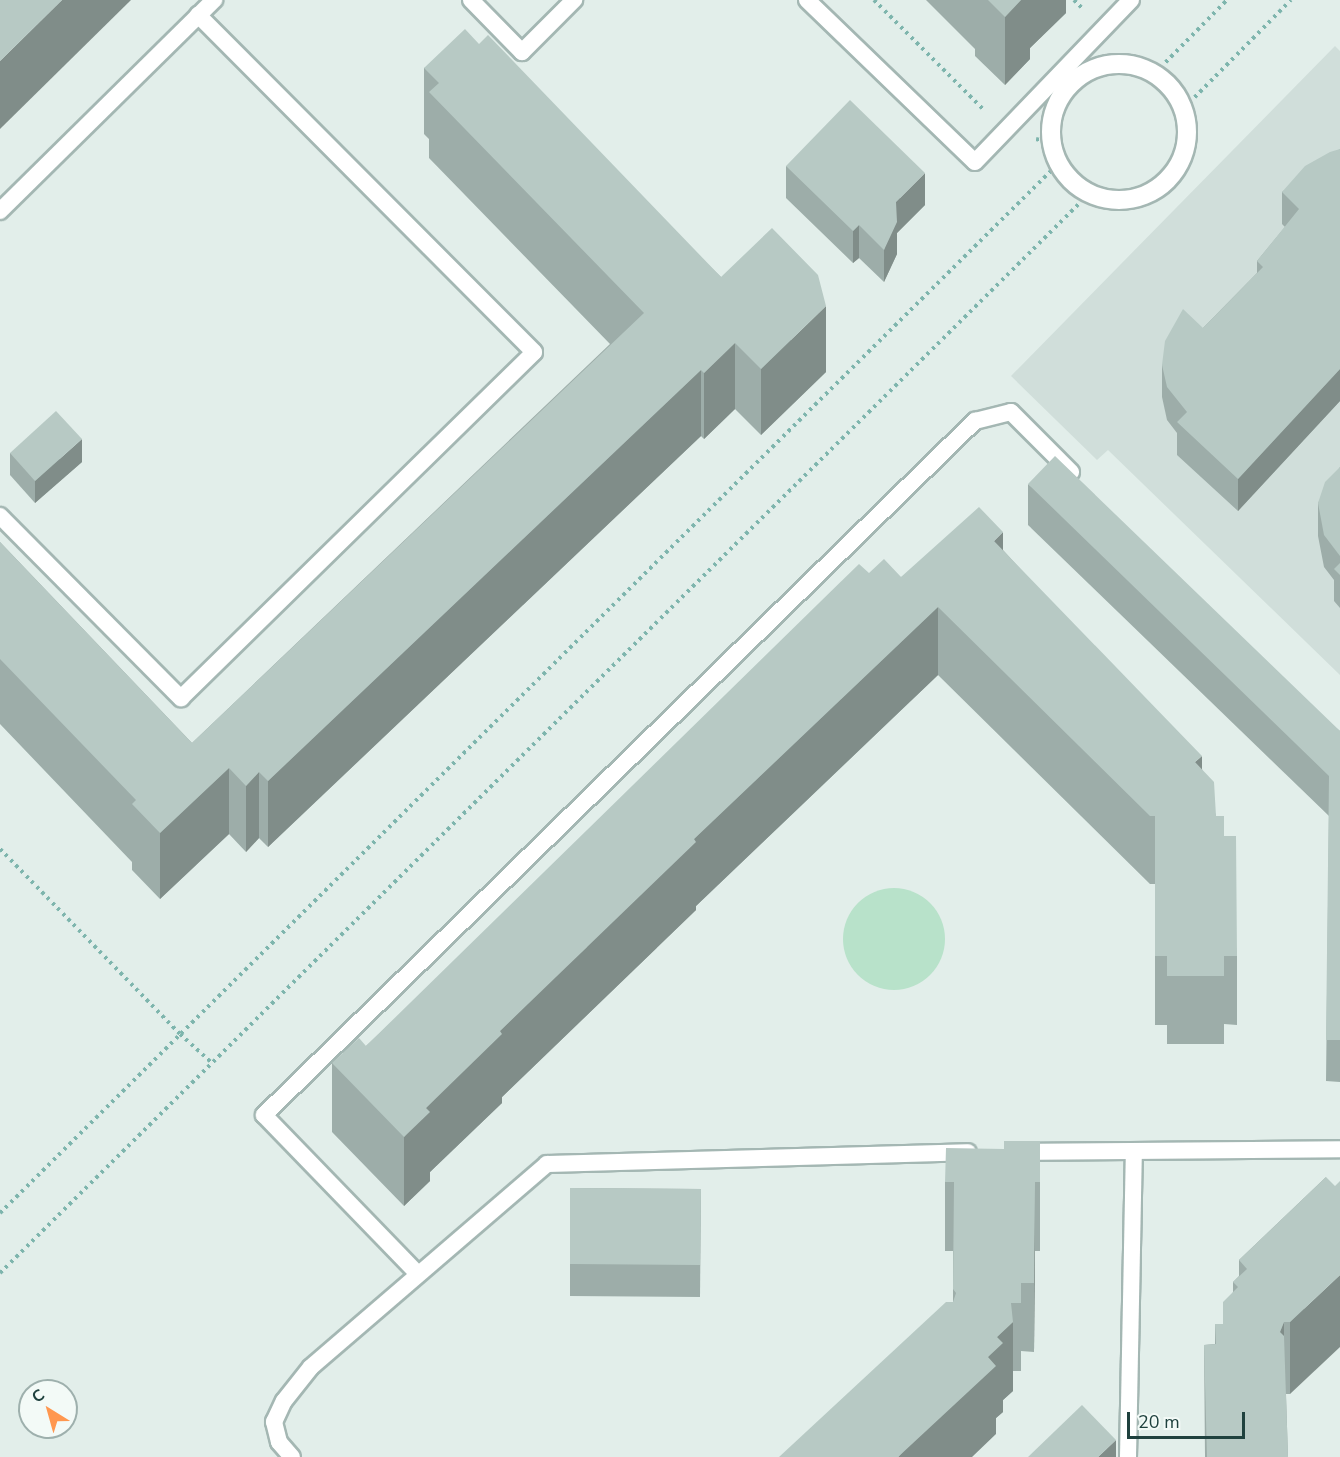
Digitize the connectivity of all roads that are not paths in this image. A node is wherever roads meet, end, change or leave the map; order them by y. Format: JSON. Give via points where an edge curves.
{"nodes":[{"id":1,"x":214,"y":0,"type":"edge"},
{"id":2,"x":471,"y":0,"type":"edge"},
{"id":3,"x":574,"y":0,"type":"edge"},
{"id":4,"x":807,"y":0,"type":"edge"},
{"id":5,"x":1131,"y":0,"type":"edge"},
{"id":6,"x":198,"y":15,"type":"junction"},
{"id":7,"x":1089,"y":194,"type":"joint"},
{"id":8,"x":0,"y":211,"type":"edge"},
{"id":9,"x":1087,"y":488,"type":"edge"},
{"id":10,"x":0,"y":516,"type":"edge"},
{"id":11,"x":1340,"y":1149,"type":"edge"},
{"id":12,"x":1134,"y":1151,"type":"junction"},
{"id":13,"x":418,"y":1274,"type":"junction"},
{"id":14,"x":292,"y":1457,"type":"edge"},
{"id":15,"x":1128,"y":1457,"type":"edge"}],
"edges":[{"from":1,"to":6,"type":"lane"},
{"from":2,"to":3,"type":"lane","via":[[522,52]]},
{"from":4,"to":5,"type":"lane","via":[[975,162]]},
{"from":6,"to":8,"type":"lane"},
{"from":6,"to":10,"type":"lane","via":[[534,352],[181,698]]},
{"from":7,"to":7,"type":"street","via":[[1112,200],[1135,199],[1156,190],[1173,174],[1185,153],[1188,131],[1184,108],[1172,88],[1155,73],[1134,64],[1090,69],[1072,82],[1059,100],[1051,120],[1051,142],[1058,164],[1071,181]]},
{"from":9,"to":13,"type":"lane","via":[[1011,412],[975,421],[264,1115]]},
{"from":11,"to":12,"type":"lane"},
{"from":12,"to":13,"type":"lane","via":[[547,1164]]},
{"from":12,"to":15,"type":"lane"},
{"from":13,"to":14,"type":"lane","via":[[311,1367],[284,1401],[274,1422],[279,1442]]}]}
